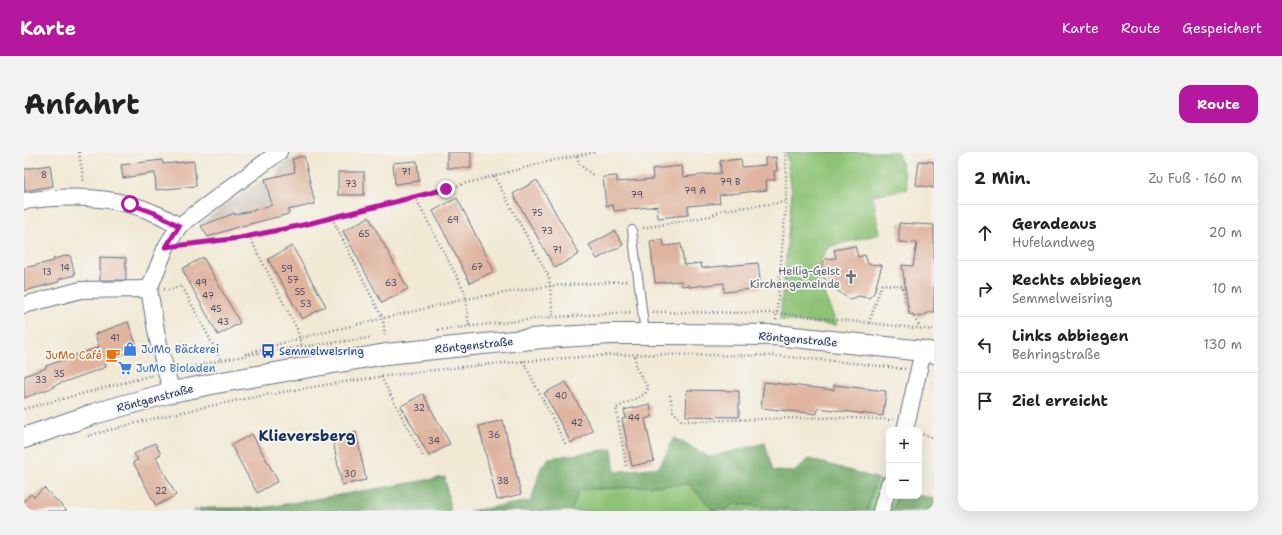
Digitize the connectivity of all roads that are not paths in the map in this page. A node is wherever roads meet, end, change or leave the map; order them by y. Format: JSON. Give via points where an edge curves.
{"nodes":[{"id":1,"x":279,"y":152,"type":"edge"},
{"id":2,"x":24,"y":202,"type":"edge"},
{"id":3,"x":179,"y":226,"type":"junction"},
{"id":4,"x":632,"y":230,"type":"road end"},
{"id":5,"x":149,"y":289,"type":"junction"},
{"id":6,"x":24,"y":305,"type":"edge"},
{"id":7,"x":645,"y":334,"type":"junction"},
{"id":8,"x":929,"y":352,"type":"edge"},
{"id":9,"x":172,"y":392,"type":"junction"},
{"id":10,"x":906,"y":425,"type":"edge"},
{"id":11,"x":24,"y":438,"type":"edge"},
{"id":12,"x":886,"y":494,"type":"edge"},
{"id":13,"x":881,"y":511,"type":"edge"}],
"edges":[{"from":1,"to":3,"type":"street"},
{"from":2,"to":3,"type":"street","via":[[86,197],[130,204],[155,213]]},
{"from":3,"to":5,"type":"street","via":[[166,247]]},
{"from":4,"to":7,"type":"lane"},
{"from":5,"to":6,"type":"street","via":[[81,290]]},
{"from":5,"to":9,"type":"street","via":[[157,336]]},
{"from":7,"to":8,"type":"street","name":"Röntgenstraße","via":[[776,335]]},
{"from":7,"to":9,"type":"street","name":"Röntgenstraße","via":[[542,338],[386,354],[273,372]]},
{"from":8,"to":10,"type":"street","via":[[918,371]]},
{"from":9,"to":11,"type":"street","name":"Röntgenstraße","via":[[97,413]]},
{"from":12,"to":13,"type":"street"}]}
